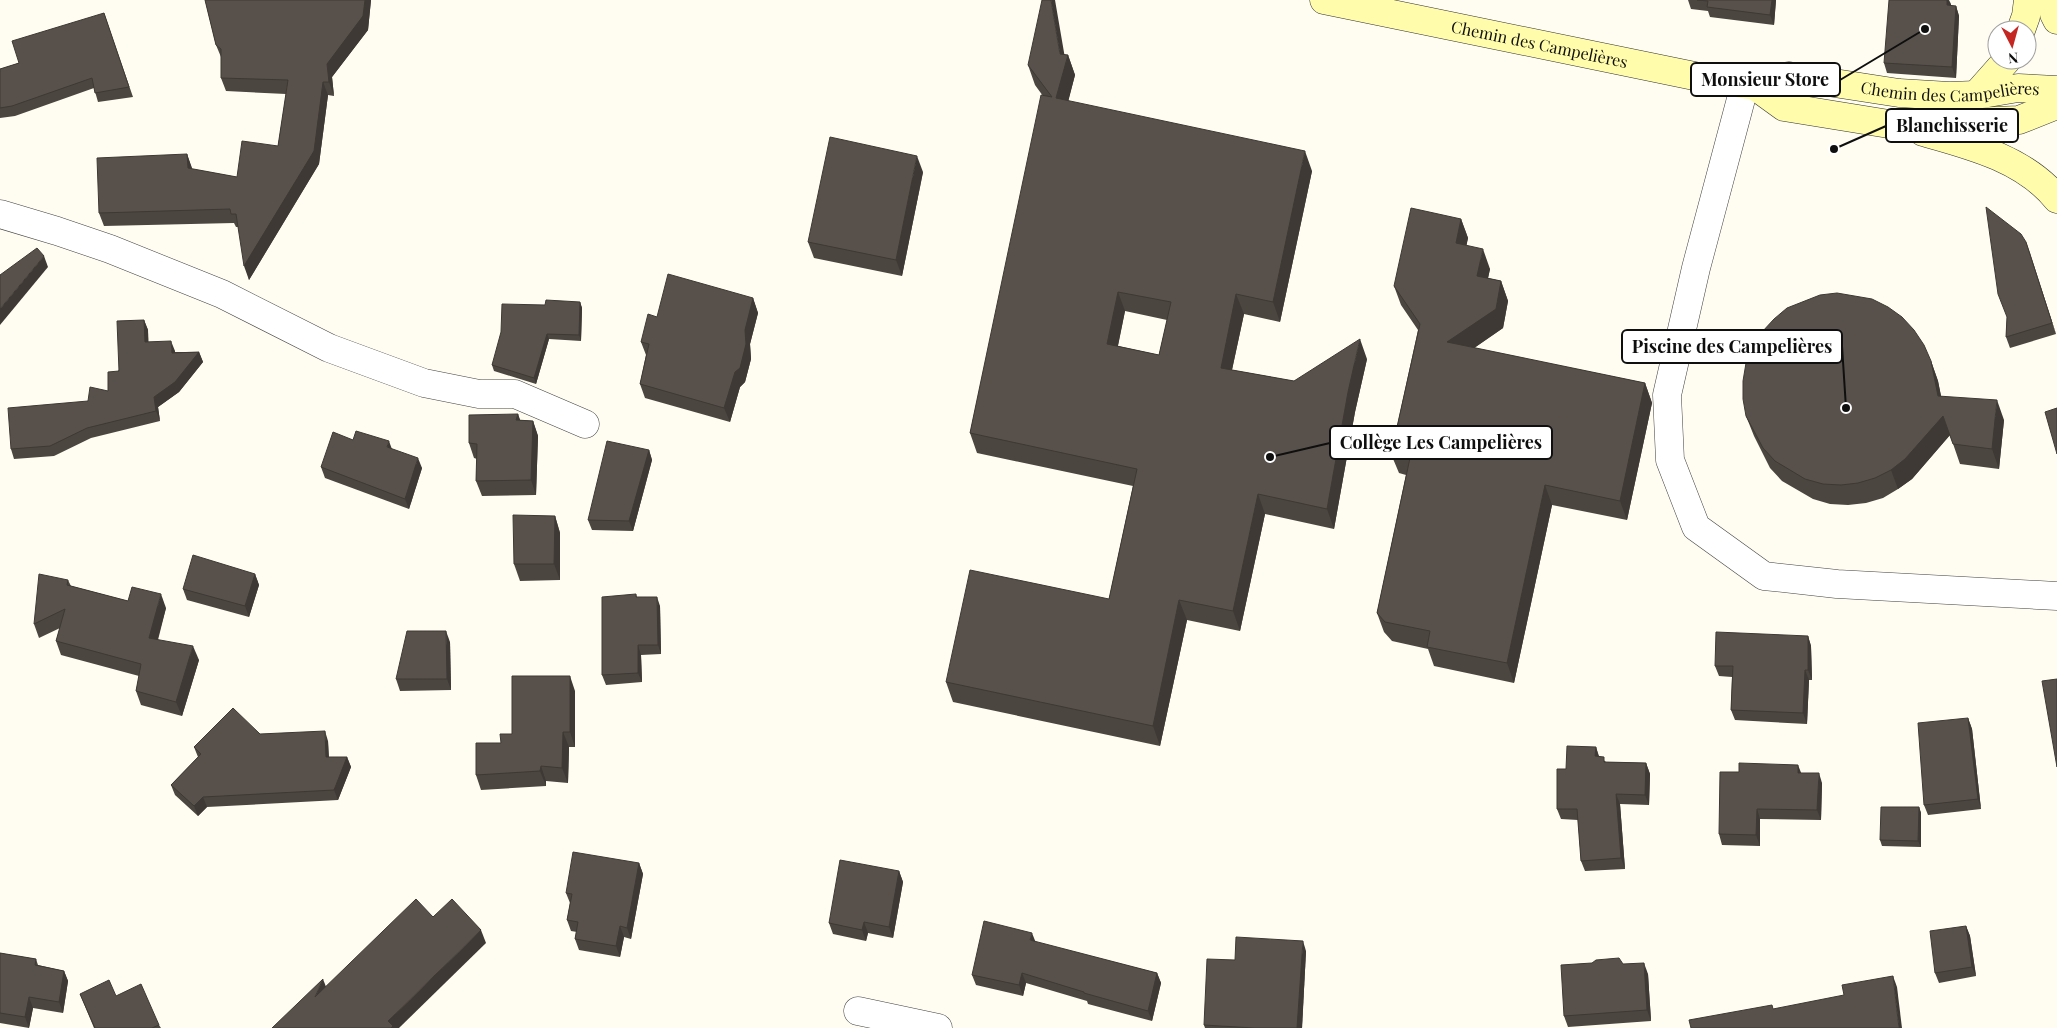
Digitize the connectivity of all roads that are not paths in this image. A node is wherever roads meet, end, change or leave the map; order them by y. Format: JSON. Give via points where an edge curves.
{"nodes":[{"id":1,"x":1324,"y":0,"type":"edge"},
{"id":2,"x":2028,"y":0,"type":"edge"},
{"id":3,"x":2053,"y":0,"type":"edge"},
{"id":4,"x":2025,"y":20,"type":"edge"},
{"id":5,"x":2057,"y":20,"type":"edge"},
{"id":6,"x":1998,"y":70,"type":"edge"},
{"id":7,"x":1750,"y":85,"type":"junction"},
{"id":8,"x":2057,"y":90,"type":"edge"},
{"id":9,"x":1976,"y":95,"type":"junction"},
{"id":10,"x":2057,"y":105,"type":"edge"},
{"id":11,"x":1895,"y":125,"type":"junction"},
{"id":12,"x":2057,"y":199,"type":"edge"},
{"id":13,"x":0,"y":214,"type":"edge"},
{"id":14,"x":585,"y":424,"type":"dead end"},
{"id":15,"x":2057,"y":596,"type":"edge"},
{"id":16,"x":858,"y":1011,"type":"dead end"},
{"id":17,"x":938,"y":1028,"type":"edge"}],
"edges":[{"from":1,"to":7,"type":"main road","name":"Chemin des Campelières"},
{"from":2,"to":4,"type":"main road"},
{"from":3,"to":5,"type":"main road"},
{"from":6,"to":9,"type":"main road"},
{"from":7,"to":9,"type":"main road","name":"Chemin des Campelières","via":[[1789,76],[1899,93]]},
{"from":7,"to":11,"type":"main road","name":"Chemin des Campelières","via":[[1784,107]]},
{"from":7,"to":15,"type":"street","via":[[1696,268],[1667,395],[1670,460],[1696,527],[1764,576],[1838,584]]},
{"from":8,"to":9,"type":"main road","name":"Chemin des Campelières","via":[[2018,88]]},
{"from":10,"to":11,"type":"main road","name":"Chemin des Campelières","via":[[2019,120]]},
{"from":11,"to":12,"type":"main road","via":[[1962,143],[2021,167],[2045,184]]},
{"from":13,"to":14,"type":"street","via":[[110,249],[222,294],[329,348],[424,383],[479,394],[515,394]]},
{"from":16,"to":17,"type":"street"}]}
